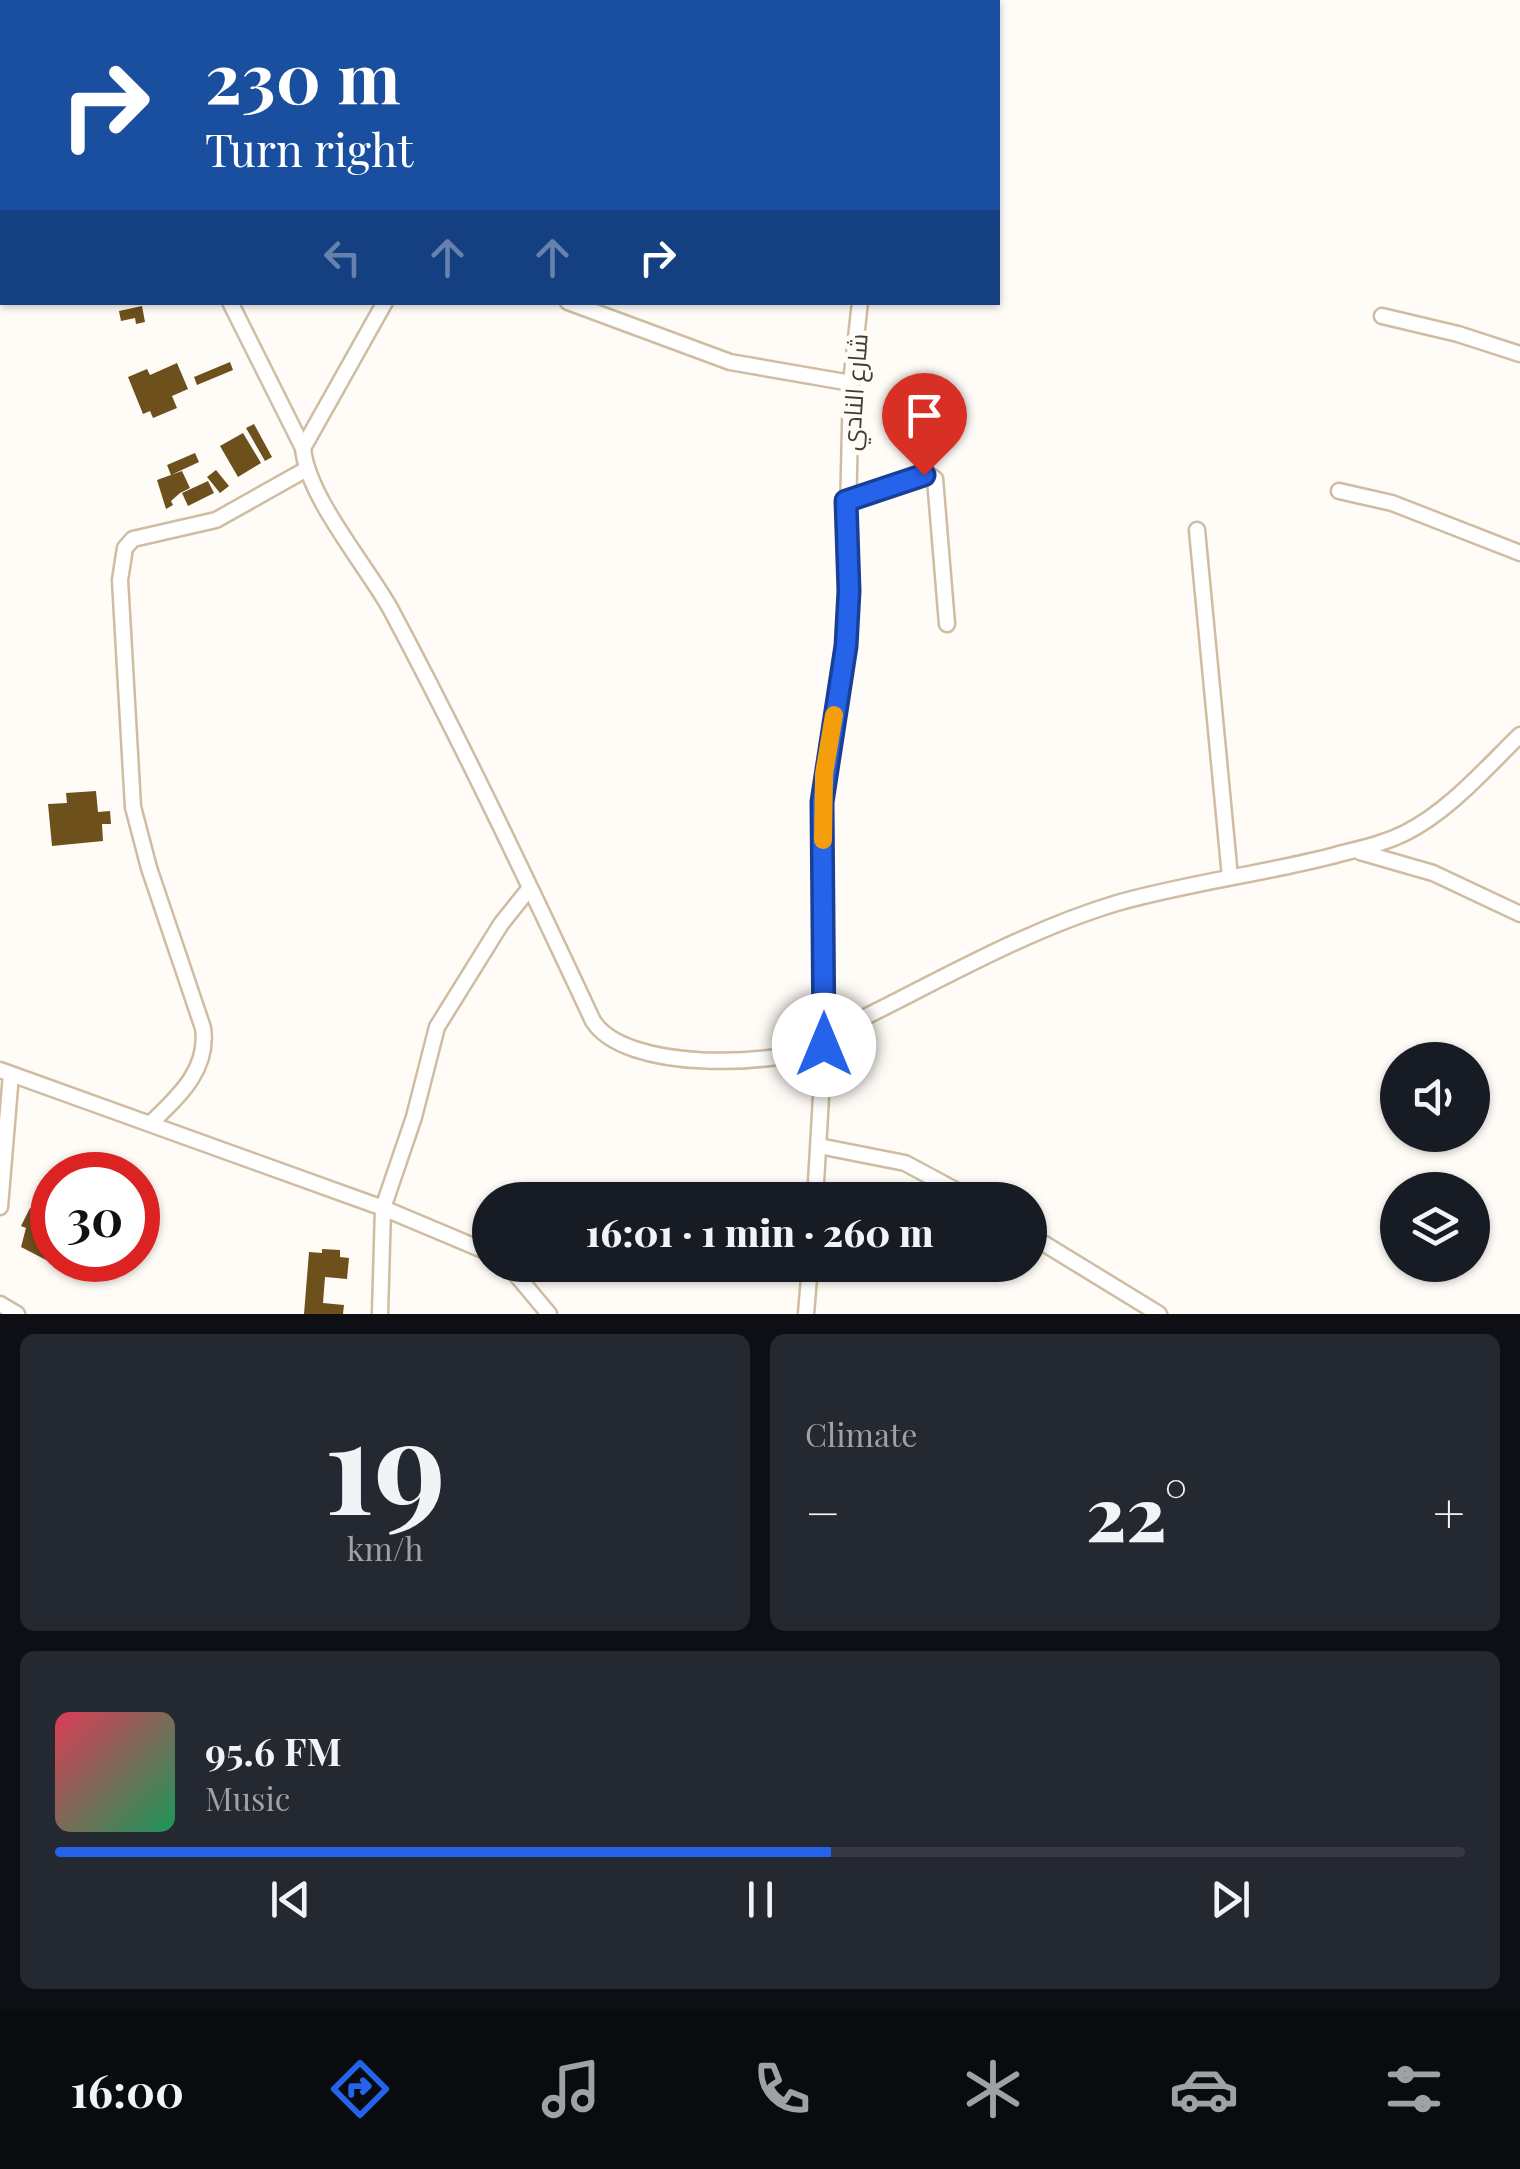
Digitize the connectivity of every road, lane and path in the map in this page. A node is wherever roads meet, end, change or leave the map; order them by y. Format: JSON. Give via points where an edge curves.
{"nodes":[{"id":1,"x":232,"y":305,"type":"edge"},
{"id":2,"x":383,"y":305,"type":"edge"},
{"id":3,"x":576,"y":305,"type":"edge"},
{"id":4,"x":860,"y":305,"type":"edge"},
{"id":5,"x":1382,"y":316,"type":"dead end"},
{"id":6,"x":1520,"y":354,"type":"edge"},
{"id":7,"x":851,"y":383,"type":"junction"},
{"id":8,"x":303,"y":448,"type":"junction"},
{"id":9,"x":305,"y":470,"type":"junction"},
{"id":10,"x":1339,"y":491,"type":"dead end"},
{"id":11,"x":846,"y":501,"type":"junction"},
{"id":12,"x":1197,"y":530,"type":"dead end"},
{"id":13,"x":1520,"y":552,"type":"edge"},
{"id":14,"x":947,"y":624,"type":"dead end"},
{"id":15,"x":1520,"y":735,"type":"edge"},
{"id":16,"x":1354,"y":851,"type":"junction"},
{"id":17,"x":1230,"y":878,"type":"junction"},
{"id":18,"x":529,"y":889,"type":"junction"},
{"id":19,"x":1520,"y":914,"type":"edge"},
{"id":20,"x":824,"y":1045,"type":"junction"},
{"id":21,"x":6,"y":1072,"type":"edge"},
{"id":22,"x":152,"y":1122,"type":"junction"},
{"id":23,"x":819,"y":1146,"type":"junction"},
{"id":24,"x":816,"y":1182,"type":"edge"},
{"id":25,"x":941,"y":1182,"type":"edge"},
{"id":26,"x":0,"y":1207,"type":"edge"},
{"id":27,"x":383,"y":1208,"type":"junction"},
{"id":28,"x":472,"y":1245,"type":"edge"},
{"id":29,"x":1047,"y":1245,"type":"edge"},
{"id":30,"x":522,"y":1282,"type":"edge"},
{"id":31,"x":809,"y":1282,"type":"edge"},
{"id":32,"x":0,"y":1304,"type":"edge"},
{"id":33,"x":17,"y":1314,"type":"edge"},
{"id":34,"x":380,"y":1314,"type":"edge"},
{"id":35,"x":549,"y":1314,"type":"edge"},
{"id":36,"x":806,"y":1314,"type":"edge"},
{"id":37,"x":1158,"y":1314,"type":"edge"}],
"edges":[{"from":1,"to":8,"type":"street"},
{"from":2,"to":8,"type":"street"},
{"from":3,"to":7,"type":"street","via":[[730,362]]},
{"from":4,"to":7,"type":"street","name":"شارع النادي"},
{"from":5,"to":6,"type":"street"},
{"from":7,"to":11,"type":"street","name":"شارع النادي"},
{"from":8,"to":9,"type":"street"},
{"from":9,"to":18,"type":"street","via":[[388,605]]},
{"from":9,"to":22,"type":"street","via":[[216,520],[133,539],[123,556],[133,807],[206,1047],[188,1085]]},
{"from":10,"to":13,"type":"street","via":[[1392,503]]},
{"from":11,"to":14,"type":"street","via":[[918,476],[935,480]]},
{"from":11,"to":20,"type":"street","name":"شارع النادي","via":[[846,646],[822,802]]},
{"from":12,"to":17,"type":"street"},
{"from":15,"to":16,"type":"street","via":[[1428,819]]},
{"from":16,"to":17,"type":"street"},
{"from":16,"to":19,"type":"street","via":[[1434,872]]},
{"from":17,"to":20,"type":"street","via":[[1062,921],[857,1021]]},
{"from":18,"to":20,"type":"street","via":[[593,1021],[615,1042],[694,1060],[772,1057]]},
{"from":18,"to":27,"type":"street","via":[[438,1027]]},
{"from":20,"to":23,"type":"street","name":"شارع النادي"},
{"from":21,"to":22,"type":"street"},
{"from":21,"to":26,"type":"street"},
{"from":22,"to":27,"type":"street"},
{"from":23,"to":24,"type":"street","name":"شارع النادي"},
{"from":23,"to":25,"type":"street","via":[[906,1163]]},
{"from":27,"to":28,"type":"street"},
{"from":27,"to":34,"type":"street"},
{"from":29,"to":37,"type":"street"},
{"from":30,"to":35,"type":"street"},
{"from":31,"to":36,"type":"street"},
{"from":32,"to":33,"type":"street"}]}
